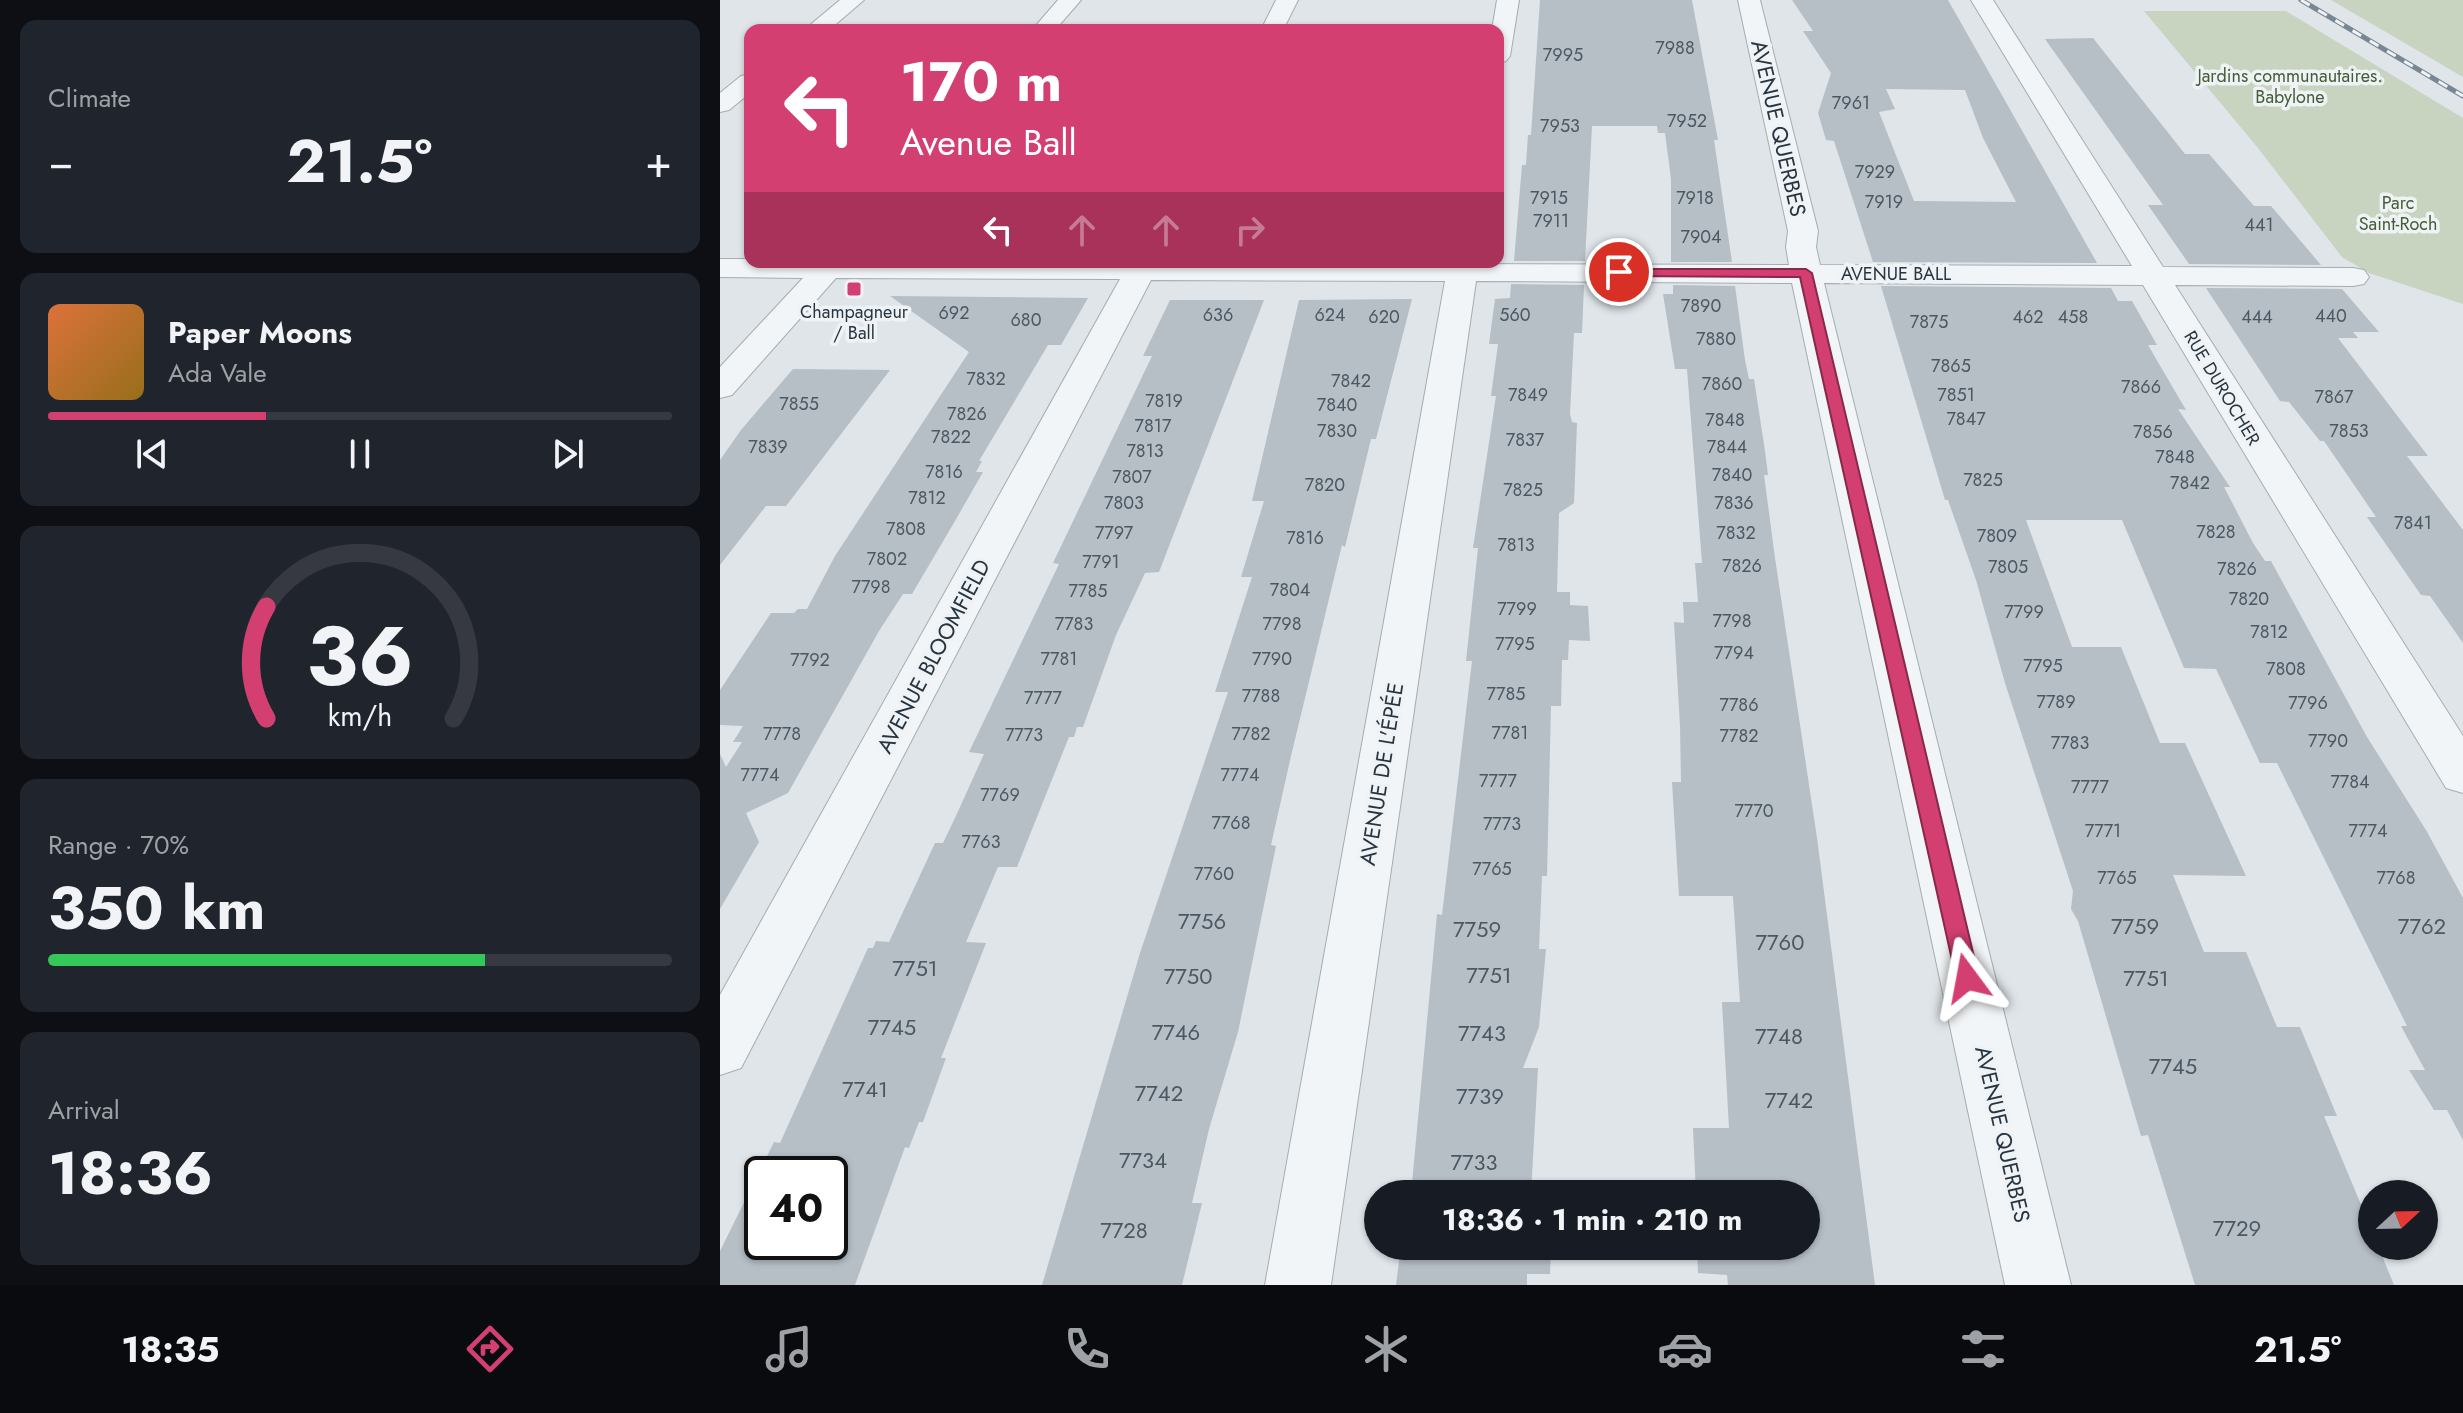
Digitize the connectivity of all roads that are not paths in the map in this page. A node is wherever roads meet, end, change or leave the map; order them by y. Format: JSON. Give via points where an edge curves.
{"nodes":[{"id":1,"x":853,"y":0,"type":"edge"},
{"id":2,"x":1070,"y":0,"type":"edge"},
{"id":3,"x":1287,"y":0,"type":"edge"},
{"id":4,"x":1508,"y":0,"type":"edge"},
{"id":5,"x":1749,"y":0,"type":"edge"},
{"id":6,"x":1982,"y":0,"type":"edge"},
{"id":7,"x":823,"y":24,"type":"edge"},
{"id":8,"x":1048,"y":24,"type":"edge"},
{"id":9,"x":1275,"y":24,"type":"edge"},
{"id":10,"x":1504,"y":24,"type":"edge"},
{"id":11,"x":744,"y":86,"type":"edge"},
{"id":12,"x":720,"y":105,"type":"edge"},
{"id":13,"x":744,"y":267,"type":"edge"},
{"id":14,"x":720,"y":268,"type":"edge"},
{"id":15,"x":828,"y":268,"type":"edge"},
{"id":16,"x":1142,"y":268,"type":"edge"},
{"id":17,"x":1464,"y":268,"type":"edge"},
{"id":18,"x":1504,"y":268,"type":"edge"},
{"id":19,"x":1806,"y":273,"type":"junction"},
{"id":20,"x":2154,"y":275,"type":"junction"},
{"id":21,"x":2353,"y":277,"type":"dead end"},
{"id":22,"x":720,"y":388,"type":"edge"},
{"id":23,"x":2463,"y":775,"type":"edge"},
{"id":24,"x":720,"y":1050,"type":"edge"},
{"id":25,"x":1298,"y":1285,"type":"edge"},
{"id":26,"x":2038,"y":1285,"type":"edge"}],
"edges":[{"from":1,"to":7,"type":"street"},
{"from":2,"to":8,"type":"street"},
{"from":3,"to":9,"type":"street"},
{"from":4,"to":10,"type":"street"},
{"from":5,"to":19,"type":"street","name":"AVENUE QUERBES","via":[[1803,231]]},
{"from":6,"to":20,"type":"street","name":"RUE DUROCHER"},
{"from":11,"to":12,"type":"street"},
{"from":13,"to":14,"type":"street","name":"AVENUE BALL"},
{"from":15,"to":22,"type":"street"},
{"from":16,"to":24,"type":"street","name":"AVENUE BLOOMFIELD"},
{"from":17,"to":25,"type":"street","name":"AVENUE DE L'ÉPÉE"},
{"from":18,"to":19,"type":"street","name":"AVENUE BALL"},
{"from":19,"to":20,"type":"street","name":"AVENUE BALL"},
{"from":19,"to":26,"type":"street","name":"AVENUE QUERBES"},
{"from":20,"to":21,"type":"street","name":"AVENUE BALL"},
{"from":20,"to":23,"type":"street","name":"RUE DUROCHER"}]}
